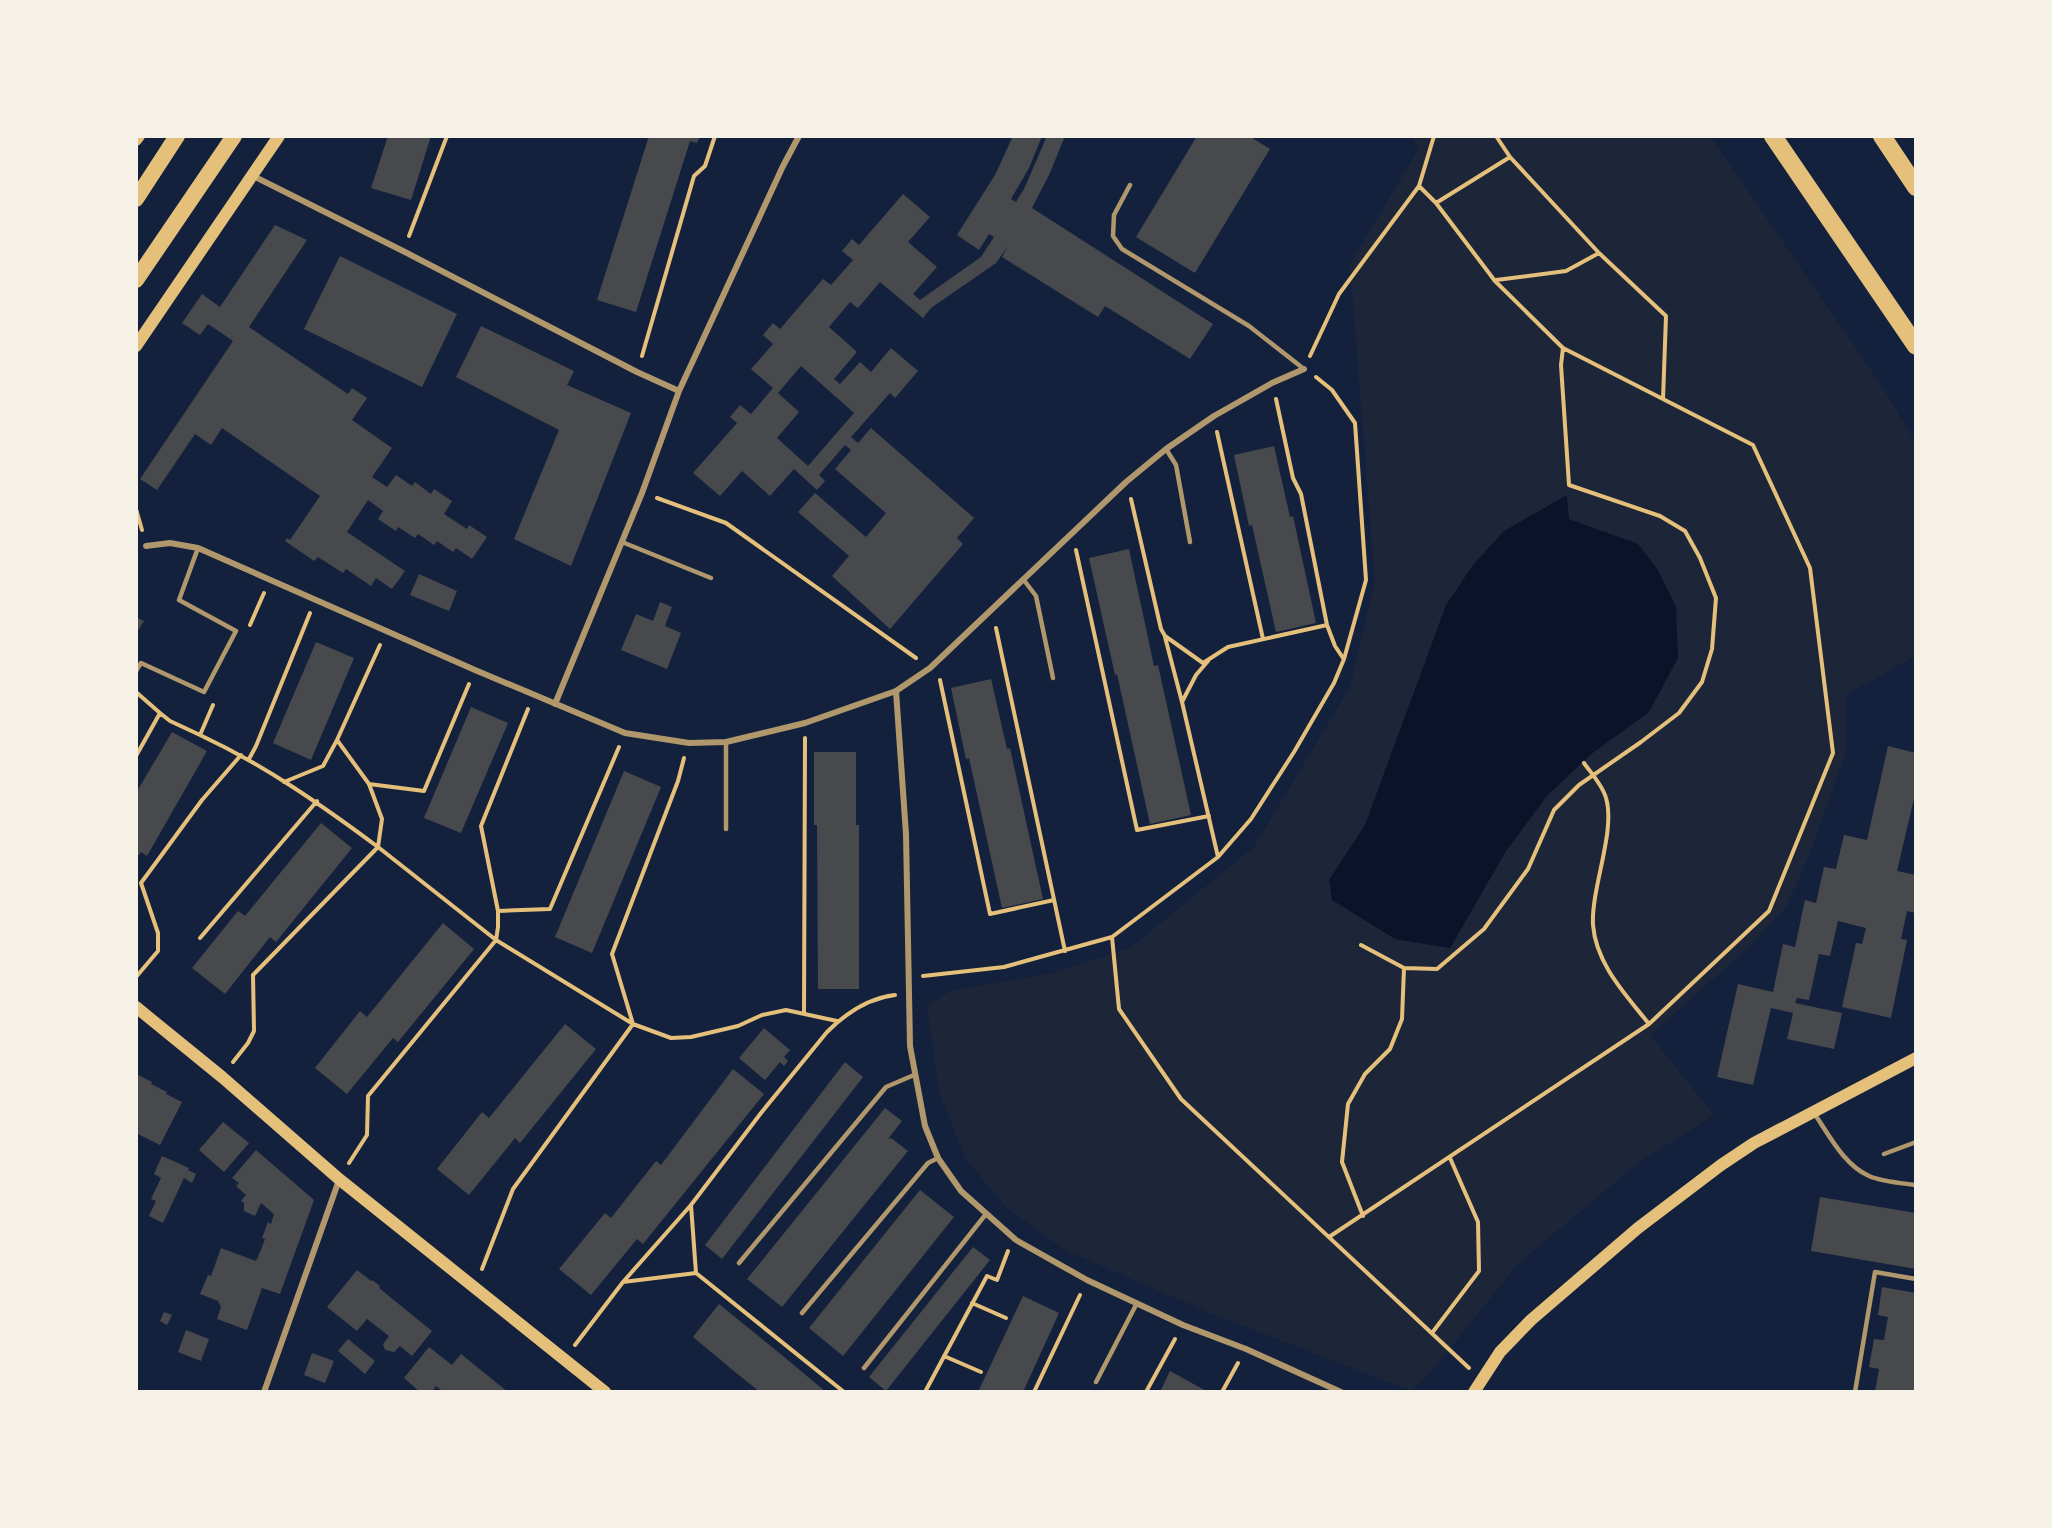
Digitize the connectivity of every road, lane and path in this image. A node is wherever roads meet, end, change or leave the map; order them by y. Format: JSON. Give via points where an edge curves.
{"nodes":[{"id":1,"x":177,"y":136,"type":"edge"},
{"id":2,"x":234,"y":136,"type":"edge"},
{"id":3,"x":279,"y":136,"type":"edge"},
{"id":4,"x":447,"y":136,"type":"edge"},
{"id":5,"x":715,"y":136,"type":"edge"},
{"id":6,"x":799,"y":136,"type":"edge"},
{"id":7,"x":1434,"y":136,"type":"edge"},
{"id":8,"x":1496,"y":136,"type":"edge"},
{"id":9,"x":1773,"y":136,"type":"edge"},
{"id":10,"x":1882,"y":136,"type":"edge"},
{"id":11,"x":1510,"y":157,"type":"junction"},
{"id":12,"x":253,"y":176,"type":"junction"},
{"id":13,"x":1131,"y":185,"type":"dead end"},
{"id":14,"x":1419,"y":186,"type":"junction"},
{"id":15,"x":1916,"y":187,"type":"edge"},
{"id":16,"x":136,"y":199,"type":"edge"},
{"id":17,"x":1437,"y":202,"type":"junction"},
{"id":18,"x":403,"y":251,"type":"junction"},
{"id":19,"x":1599,"y":253,"type":"junction"},
{"id":20,"x":136,"y":280,"type":"edge"},
{"id":21,"x":1496,"y":280,"type":"junction"},
{"id":22,"x":136,"y":346,"type":"edge"},
{"id":23,"x":1916,"y":346,"type":"edge"},
{"id":24,"x":1563,"y":348,"type":"junction"},
{"id":25,"x":1305,"y":369,"type":"junction"},
{"id":26,"x":638,"y":372,"type":"junction"},
{"id":27,"x":1272,"y":383,"type":"junction"},
{"id":28,"x":679,"y":392,"type":"junction"},
{"id":29,"x":1663,"y":399,"type":"junction"},
{"id":30,"x":1214,"y":416,"type":"junction"},
{"id":31,"x":1166,"y":450,"type":"junction"},
{"id":32,"x":1126,"y":482,"type":"junction"},
{"id":33,"x":642,"y":493,"type":"junction"},
{"id":34,"x":136,"y":509,"type":"edge"},
{"id":35,"x":1072,"y":532,"type":"junction"},
{"id":36,"x":621,"y":542,"type":"junction"},
{"id":37,"x":1190,"y":542,"type":"dead end"},
{"id":38,"x":146,"y":546,"type":"joint"},
{"id":39,"x":198,"y":548,"type":"junction"},
{"id":40,"x":711,"y":578,"type":"dead end"},
{"id":41,"x":1023,"y":579,"type":"junction"},
{"id":42,"x":316,"y":599,"type":"junction"},
{"id":43,"x":992,"y":609,"type":"junction"},
{"id":44,"x":1327,"y":625,"type":"junction"},
{"id":45,"x":386,"y":631,"type":"junction"},
{"id":46,"x":1165,"y":636,"type":"junction"},
{"id":47,"x":1263,"y":639,"type":"junction"},
{"id":48,"x":1344,"y":659,"type":"junction"},
{"id":49,"x":1209,"y":660,"type":"junction"},
{"id":50,"x":936,"y":661,"type":"junction"},
{"id":51,"x":930,"y":668,"type":"junction"},
{"id":52,"x":475,"y":670,"type":"junction"},
{"id":53,"x":136,"y":671,"type":"edge"},
{"id":54,"x":1053,"y":678,"type":"dead end"},
{"id":55,"x":896,"y":691,"type":"junction"},
{"id":56,"x":136,"y":692,"type":"edge"},
{"id":57,"x":533,"y":694,"type":"junction"},
{"id":58,"x":1182,"y":702,"type":"junction"},
{"id":59,"x":555,"y":704,"type":"junction"},
{"id":60,"x":160,"y":713,"type":"junction"},
{"id":61,"x":805,"y":723,"type":"junction"},
{"id":62,"x":625,"y":733,"type":"junction"},
{"id":63,"x":200,"y":735,"type":"dead end"},
{"id":64,"x":337,"y":740,"type":"junction"},
{"id":65,"x":726,"y":742,"type":"junction"},
{"id":66,"x":689,"y":743,"type":"junction"},
{"id":67,"x":136,"y":756,"type":"edge"},
{"id":68,"x":249,"y":759,"type":"junction"},
{"id":69,"x":1584,"y":763,"type":"dead end"},
{"id":70,"x":1593,"y":775,"type":"junction"},
{"id":71,"x":284,"y":782,"type":"junction"},
{"id":72,"x":369,"y":784,"type":"junction"},
{"id":73,"x":317,"y":801,"type":"junction"},
{"id":74,"x":1209,"y":816,"type":"junction"},
{"id":75,"x":726,"y":829,"type":"dead end"},
{"id":76,"x":378,"y":847,"type":"junction"},
{"id":77,"x":1218,"y":857,"type":"junction"},
{"id":78,"x":1054,"y":900,"type":"junction"},
{"id":79,"x":498,"y":911,"type":"junction"},
{"id":80,"x":200,"y":938,"type":"dead end"},
{"id":81,"x":1112,"y":938,"type":"junction"},
{"id":82,"x":496,"y":940,"type":"junction"},
{"id":83,"x":1360,"y":945,"type":"dead end"},
{"id":84,"x":1065,"y":951,"type":"junction"},
{"id":85,"x":1404,"y":968,"type":"junction"},
{"id":86,"x":136,"y":977,"type":"edge"},
{"id":87,"x":908,"y":977,"type":"junction"},
{"id":88,"x":908,"y":994,"type":"junction"},
{"id":89,"x":136,"y":1007,"type":"edge"},
{"id":90,"x":804,"y":1013,"type":"junction"},
{"id":91,"x":838,"y":1022,"type":"junction"},
{"id":92,"x":633,"y":1024,"type":"junction"},
{"id":93,"x":1648,"y":1024,"type":"junction"},
{"id":94,"x":1916,"y":1058,"type":"edge"},
{"id":95,"x":914,"y":1075,"type":"junction"},
{"id":96,"x":222,"y":1077,"type":"junction"},
{"id":97,"x":1814,"y":1112,"type":"junction"},
{"id":98,"x":1916,"y":1142,"type":"edge"},
{"id":99,"x":1884,"y":1154,"type":"dead end"},
{"id":100,"x":938,"y":1158,"type":"junction"},
{"id":101,"x":1450,"y":1158,"type":"junction"},
{"id":102,"x":339,"y":1179,"type":"junction"},
{"id":103,"x":1916,"y":1185,"type":"edge"},
{"id":104,"x":691,"y":1206,"type":"junction"},
{"id":105,"x":986,"y":1214,"type":"junction"},
{"id":106,"x":1363,"y":1216,"type":"junction"},
{"id":107,"x":1329,"y":1238,"type":"junction"},
{"id":108,"x":1016,"y":1240,"type":"junction"},
{"id":109,"x":739,"y":1263,"type":"dead end"},
{"id":110,"x":696,"y":1273,"type":"junction"},
{"id":111,"x":1916,"y":1279,"type":"edge"},
{"id":112,"x":1087,"y":1280,"type":"junction"},
{"id":113,"x":622,"y":1282,"type":"junction"},
{"id":114,"x":475,"y":1288,"type":"junction"},
{"id":115,"x":972,"y":1303,"type":"junction"},
{"id":116,"x":1137,"y":1303,"type":"junction"},
{"id":117,"x":802,"y":1313,"type":"dead end"},
{"id":118,"x":1006,"y":1318,"type":"dead end"},
{"id":119,"x":1183,"y":1325,"type":"junction"},
{"id":120,"x":1432,"y":1333,"type":"junction"},
{"id":121,"x":1246,"y":1349,"type":"junction"},
{"id":122,"x":945,"y":1356,"type":"junction"},
{"id":123,"x":565,"y":1360,"type":"junction"},
{"id":124,"x":864,"y":1368,"type":"dead end"},
{"id":125,"x":981,"y":1372,"type":"dead end"},
{"id":126,"x":1481,"y":1379,"type":"junction"},
{"id":127,"x":1096,"y":1382,"type":"dead end"},
{"id":128,"x":264,"y":1392,"type":"edge"},
{"id":129,"x":605,"y":1392,"type":"edge"},
{"id":130,"x":844,"y":1392,"type":"edge"},
{"id":131,"x":925,"y":1392,"type":"edge"},
{"id":132,"x":1034,"y":1392,"type":"edge"},
{"id":133,"x":1146,"y":1392,"type":"edge"},
{"id":134,"x":1222,"y":1392,"type":"edge"},
{"id":135,"x":1341,"y":1392,"type":"edge"},
{"id":136,"x":1474,"y":1392,"type":"edge"},
{"id":137,"x":1855,"y":1392,"type":"edge"}],
"edges":[{"from":1,"to":16,"type":"highway"},
{"from":2,"to":20,"type":"highway"},
{"from":3,"to":12,"type":"main road"},
{"from":4,"to":18,"type":"path"},
{"from":5,"to":26,"type":"path","via":[[705,166],[694,176]]},
{"from":6,"to":28,"type":"street"},
{"from":7,"to":14,"type":"path"},
{"from":8,"to":11,"type":"path"},
{"from":9,"to":23,"type":"highway"},
{"from":10,"to":15,"type":"highway"},
{"from":11,"to":17,"type":"path"},
{"from":11,"to":19,"type":"path"},
{"from":12,"to":18,"type":"street"},
{"from":12,"to":22,"type":"main road"},
{"from":13,"to":25,"type":"lane","via":[[1114,215],[1113,237],[1122,249],[1249,326]]},
{"from":14,"to":17,"type":"path"},
{"from":14,"to":25,"type":"path","via":[[1339,294]]},
{"from":17,"to":21,"type":"path"},
{"from":18,"to":26,"type":"street"},
{"from":19,"to":21,"type":"path","via":[[1566,271]]},
{"from":19,"to":29,"type":"path","via":[[1666,316]]},
{"from":21,"to":24,"type":"path"},
{"from":24,"to":29,"type":"path"},
{"from":24,"to":70,"type":"path","via":[[1569,485],[1660,516],[1685,531],[1716,598],[1712,649],[1702,682],[1679,712]]},
{"from":25,"to":27,"type":"street"},
{"from":25,"to":48,"type":"path","via":[[1332,390],[1355,423],[1366,580]]},
{"from":26,"to":28,"type":"street"},
{"from":27,"to":30,"type":"street"},
{"from":27,"to":44,"type":"path","via":[[1293,478],[1301,494]]},
{"from":28,"to":33,"type":"street"},
{"from":29,"to":93,"type":"path","via":[[1753,445],[1810,568],[1833,753],[1769,911]]},
{"from":30,"to":31,"type":"street"},
{"from":30,"to":47,"type":"path"},
{"from":31,"to":32,"type":"street"},
{"from":31,"to":37,"type":"lane","via":[[1176,465]]},
{"from":32,"to":35,"type":"street"},
{"from":32,"to":46,"type":"path"},
{"from":33,"to":36,"type":"street"},
{"from":33,"to":51,"type":"path","via":[[726,523]]},
{"from":34,"to":38,"type":"path"},
{"from":35,"to":41,"type":"street"},
{"from":35,"to":74,"type":"path","via":[[1137,830]]},
{"from":36,"to":40,"type":"lane"},
{"from":36,"to":59,"type":"street"},
{"from":38,"to":39,"type":"street","via":[[170,543]]},
{"from":39,"to":42,"type":"street"},
{"from":39,"to":53,"type":"lane","via":[[179,600],[236,631],[204,692],[141,663]]},
{"from":41,"to":43,"type":"street"},
{"from":41,"to":54,"type":"lane","via":[[1036,596]]},
{"from":42,"to":45,"type":"street"},
{"from":42,"to":68,"type":"path"},
{"from":43,"to":50,"type":"street"},
{"from":43,"to":78,"type":"path"},
{"from":44,"to":47,"type":"path"},
{"from":44,"to":48,"type":"path"},
{"from":45,"to":52,"type":"street"},
{"from":45,"to":64,"type":"path"},
{"from":46,"to":49,"type":"path","via":[[1203,663]]},
{"from":46,"to":58,"type":"path"},
{"from":47,"to":49,"type":"path","via":[[1228,647]]},
{"from":48,"to":77,"type":"path","via":[[1294,752],[1251,819]]},
{"from":49,"to":58,"type":"path"},
{"from":50,"to":51,"type":"street"},
{"from":50,"to":78,"type":"path","via":[[990,914]]},
{"from":51,"to":55,"type":"street"},
{"from":52,"to":57,"type":"street"},
{"from":52,"to":72,"type":"path","via":[[424,791]]},
{"from":55,"to":61,"type":"street"},
{"from":55,"to":87,"type":"street","via":[[906,834]]},
{"from":56,"to":60,"type":"path"},
{"from":57,"to":59,"type":"street"},
{"from":57,"to":79,"type":"path","via":[[481,826]]},
{"from":58,"to":74,"type":"path"},
{"from":59,"to":62,"type":"street"},
{"from":60,"to":63,"type":"path"},
{"from":60,"to":67,"type":"path"},
{"from":61,"to":65,"type":"street"},
{"from":61,"to":90,"type":"path"},
{"from":62,"to":66,"type":"street"},
{"from":62,"to":79,"type":"path","via":[[550,909]]},
{"from":64,"to":71,"type":"path","via":[[322,766]]},
{"from":64,"to":72,"type":"path"},
{"from":65,"to":66,"type":"street"},
{"from":65,"to":75,"type":"lane"},
{"from":66,"to":92,"type":"path","via":[[612,954]]},
{"from":68,"to":71,"type":"path"},
{"from":68,"to":86,"type":"path","via":[[241,755],[202,800],[141,883],[158,933],[158,951]]},
{"from":69,"to":70,"type":"path"},
{"from":70,"to":85,"type":"path","via":[[1554,810],[1528,869],[1484,929],[1437,969]]},
{"from":70,"to":93,"type":"path","via":[[1606,797],[1608,818],[1593,925],[1598,948],[1612,978]]},
{"from":71,"to":73,"type":"path"},
{"from":72,"to":76,"type":"path","via":[[382,819]]},
{"from":73,"to":76,"type":"path"},
{"from":73,"to":80,"type":"path"},
{"from":74,"to":77,"type":"path"},
{"from":76,"to":82,"type":"path"},
{"from":76,"to":96,"type":"path","via":[[253,975],[254,1031]]},
{"from":77,"to":81,"type":"path"},
{"from":78,"to":84,"type":"path"},
{"from":79,"to":82,"type":"path"},
{"from":81,"to":84,"type":"path"},
{"from":81,"to":107,"type":"path","via":[[1119,1009],[1181,1099]]},
{"from":82,"to":92,"type":"path"},
{"from":82,"to":102,"type":"path","via":[[368,1096],[367,1134]]},
{"from":83,"to":85,"type":"path"},
{"from":84,"to":87,"type":"path","via":[[1004,967]]},
{"from":85,"to":106,"type":"path","via":[[1402,1018],[1390,1049],[1365,1074],[1348,1104],[1342,1162]]},
{"from":87,"to":88,"type":"street"},
{"from":88,"to":91,"type":"path","via":[[873,999]]},
{"from":88,"to":95,"type":"street"},
{"from":89,"to":96,"type":"main road"},
{"from":90,"to":91,"type":"path"},
{"from":90,"to":92,"type":"path","via":[[786,1010],[762,1015],[738,1026],[691,1037],[671,1038]]},
{"from":91,"to":104,"type":"path","via":[[761,1113]]},
{"from":92,"to":114,"type":"path","via":[[513,1189]]},
{"from":93,"to":101,"type":"path"},
{"from":94,"to":97,"type":"main road"},
{"from":95,"to":100,"type":"street","via":[[925,1126]]},
{"from":95,"to":109,"type":"lane","via":[[886,1087]]},
{"from":96,"to":102,"type":"main road"},
{"from":97,"to":103,"type":"lane","via":[[1854,1167],[1870,1177]]},
{"from":97,"to":126,"type":"main road","via":[[1746,1148],[1638,1228],[1531,1320]]},
{"from":98,"to":99,"type":"lane"},
{"from":100,"to":105,"type":"street","via":[[961,1191]]},
{"from":100,"to":117,"type":"lane","via":[[928,1163]]},
{"from":101,"to":106,"type":"path"},
{"from":101,"to":120,"type":"path","via":[[1478,1222],[1479,1271]]},
{"from":102,"to":114,"type":"main road"},
{"from":102,"to":128,"type":"street"},
{"from":104,"to":110,"type":"path"},
{"from":104,"to":113,"type":"path"},
{"from":105,"to":108,"type":"street"},
{"from":105,"to":124,"type":"lane"},
{"from":106,"to":107,"type":"path"},
{"from":107,"to":120,"type":"path"},
{"from":108,"to":112,"type":"street"},
{"from":108,"to":115,"type":"path","via":[[997,1280],[987,1276]]},
{"from":110,"to":113,"type":"path"},
{"from":110,"to":130,"type":"path"},
{"from":111,"to":137,"type":"lane","via":[[1875,1272]]},
{"from":112,"to":116,"type":"street"},
{"from":112,"to":132,"type":"path"},
{"from":113,"to":123,"type":"path"},
{"from":114,"to":123,"type":"main road"},
{"from":115,"to":118,"type":"path"},
{"from":115,"to":122,"type":"path"},
{"from":116,"to":119,"type":"street"},
{"from":116,"to":127,"type":"lane"},
{"from":119,"to":121,"type":"street"},
{"from":119,"to":133,"type":"path"},
{"from":120,"to":126,"type":"path"},
{"from":121,"to":134,"type":"path"},
{"from":121,"to":135,"type":"street"},
{"from":122,"to":125,"type":"path"},
{"from":122,"to":131,"type":"path"},
{"from":123,"to":129,"type":"main road"},
{"from":126,"to":136,"type":"main road"}]}
